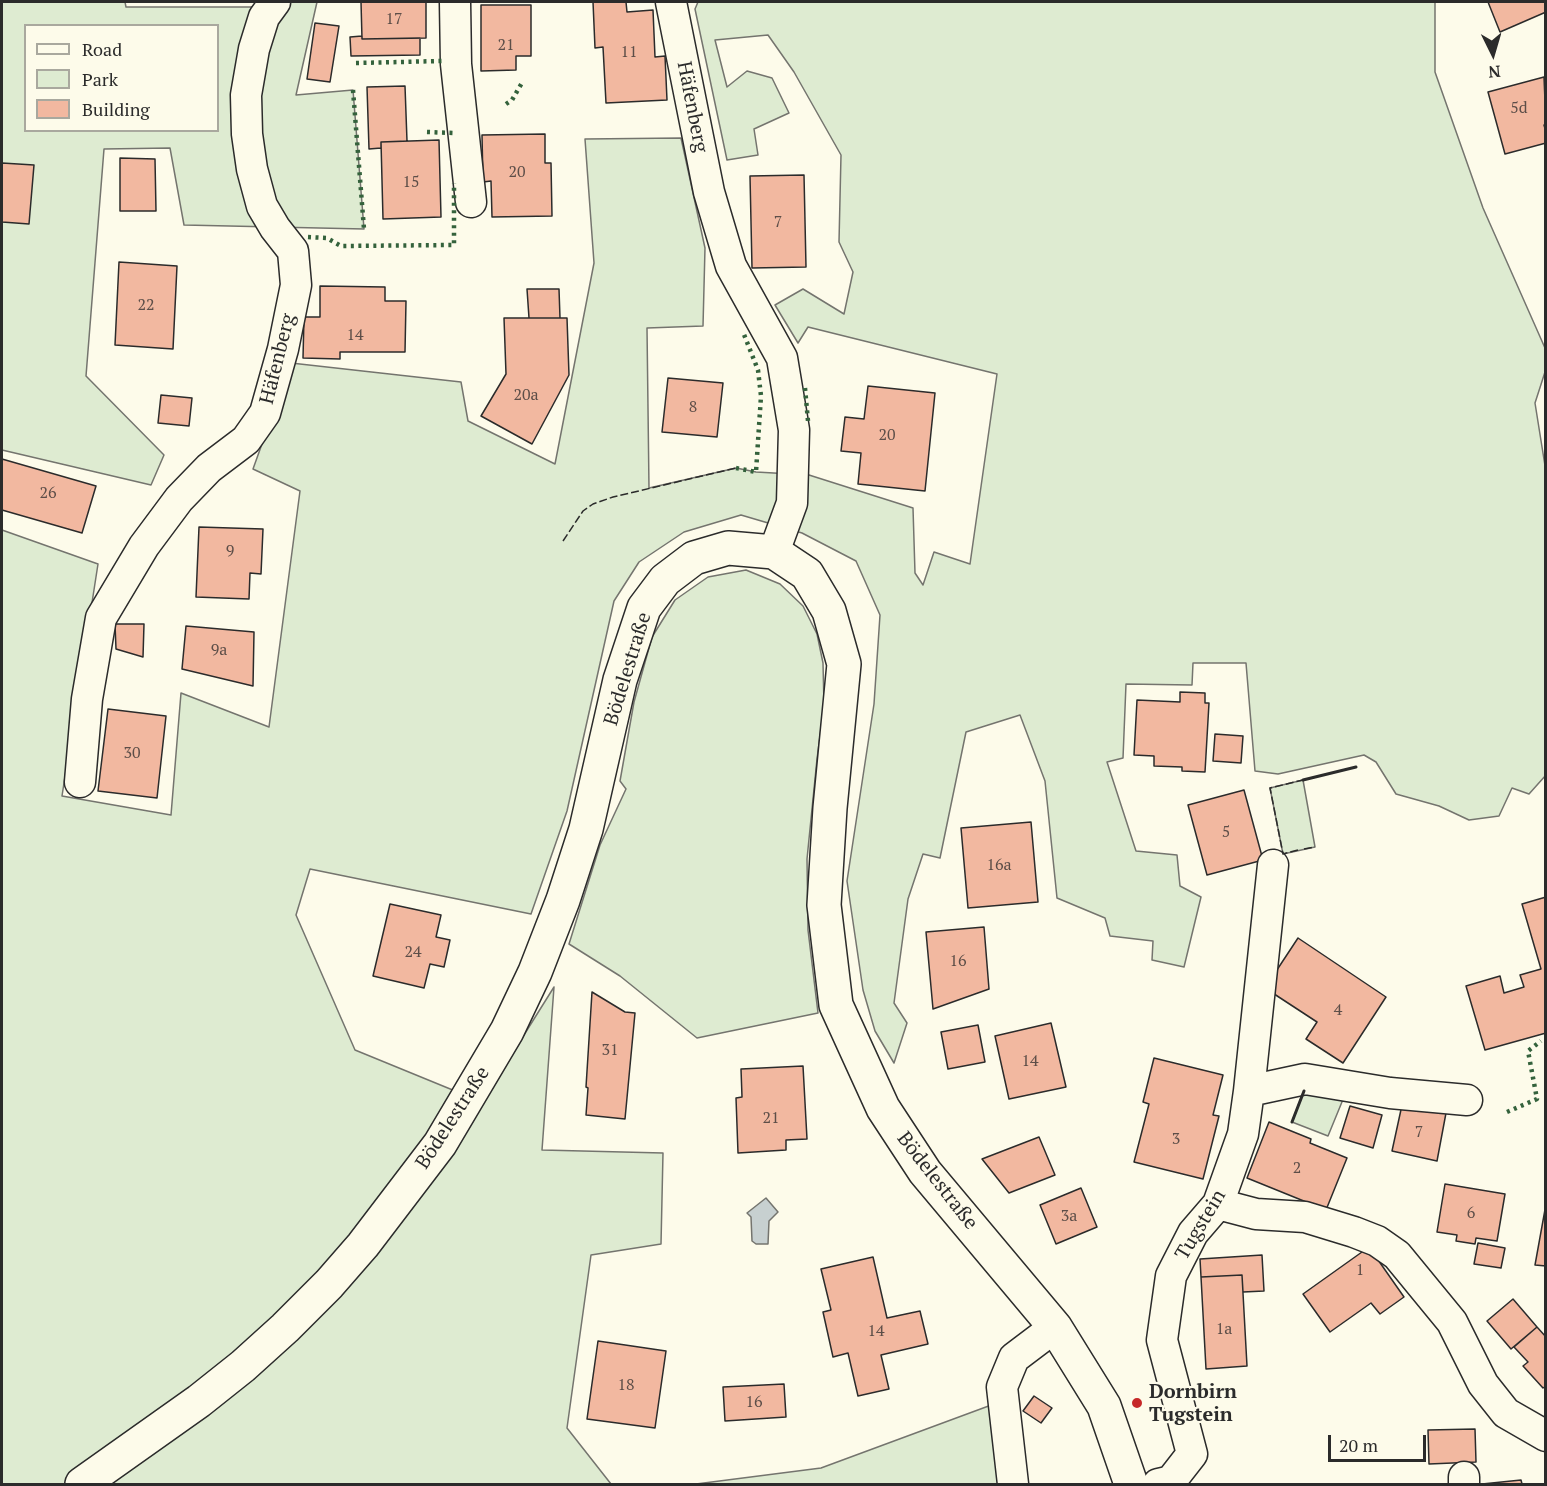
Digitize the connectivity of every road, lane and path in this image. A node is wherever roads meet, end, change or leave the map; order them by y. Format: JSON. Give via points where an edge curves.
{"nodes":[{"id":1,"x":275,"y":2,"type":"edge"},
{"id":2,"x":455,"y":2,"type":"edge"},
{"id":3,"x":671,"y":2,"type":"edge"},
{"id":4,"x":471,"y":202,"type":"dead end"},
{"id":5,"x":774,"y":552,"type":"junction"},
{"id":6,"x":80,"y":782,"type":"dead end"},
{"id":7,"x":1274,"y":865,"type":"dead end"},
{"id":8,"x":1249,"y":1091,"type":"junction"},
{"id":9,"x":1467,"y":1100,"type":"dead end"},
{"id":10,"x":1218,"y":1204,"type":"junction"},
{"id":11,"x":1055,"y":1327,"type":"junction"},
{"id":12,"x":1545,"y":1436,"type":"edge"},
{"id":13,"x":82,"y":1485,"type":"edge"},
{"id":14,"x":1013,"y":1485,"type":"edge"},
{"id":15,"x":1131,"y":1485,"type":"edge"},
{"id":16,"x":1158,"y":1485,"type":"edge"}],
"edges":[{"from":1,"to":6,"type":"street","name":"Häfenberg","via":[[264,17],[254,49],[246,94],[246,134],[262,206],[293,250],[296,285],[284,350],[265,413],[246,440],[178,499],[144,546],[101,618],[87,699]]},
{"from":2,"to":4,"type":"street","via":[[456,64]]},
{"from":3,"to":5,"type":"street","name":"Häfenberg","via":[[709,192],[731,266],[782,358],[794,430],[792,503]]},
{"from":5,"to":11,"type":"main road","name":"Bödelestraße","via":[[807,574],[829,611],[844,664],[824,905],[836,1005],[883,1108],[919,1162]]},
{"from":5,"to":13,"type":"main road","name":"Bödelestraße","via":[[728,548],[694,558],[665,580],[644,608],[620,680],[586,829],[563,900],[507,1031],[440,1144],[363,1245],[285,1328],[200,1401]]},
{"from":7,"to":8,"type":"street","name":"Tugstein"},
{"from":8,"to":9,"type":"street","via":[[1305,1079]]},
{"from":8,"to":10,"type":"street","name":"Tugstein","via":[[1244,1134]]},
{"from":10,"to":12,"type":"street","via":[[1256,1214],[1305,1217],[1377,1241],[1397,1254],[1452,1322],[1483,1384],[1506,1413]]},
{"from":10,"to":16,"type":"street","name":"Tugstein","via":[[1193,1233],[1171,1276],[1162,1340],[1192,1454],[1171,1481]]},
{"from":11,"to":14,"type":"street","via":[[1014,1358],[1002,1387]]},
{"from":11,"to":15,"type":"main road","name":"Bödelestraße","via":[[1104,1406]]}]}
